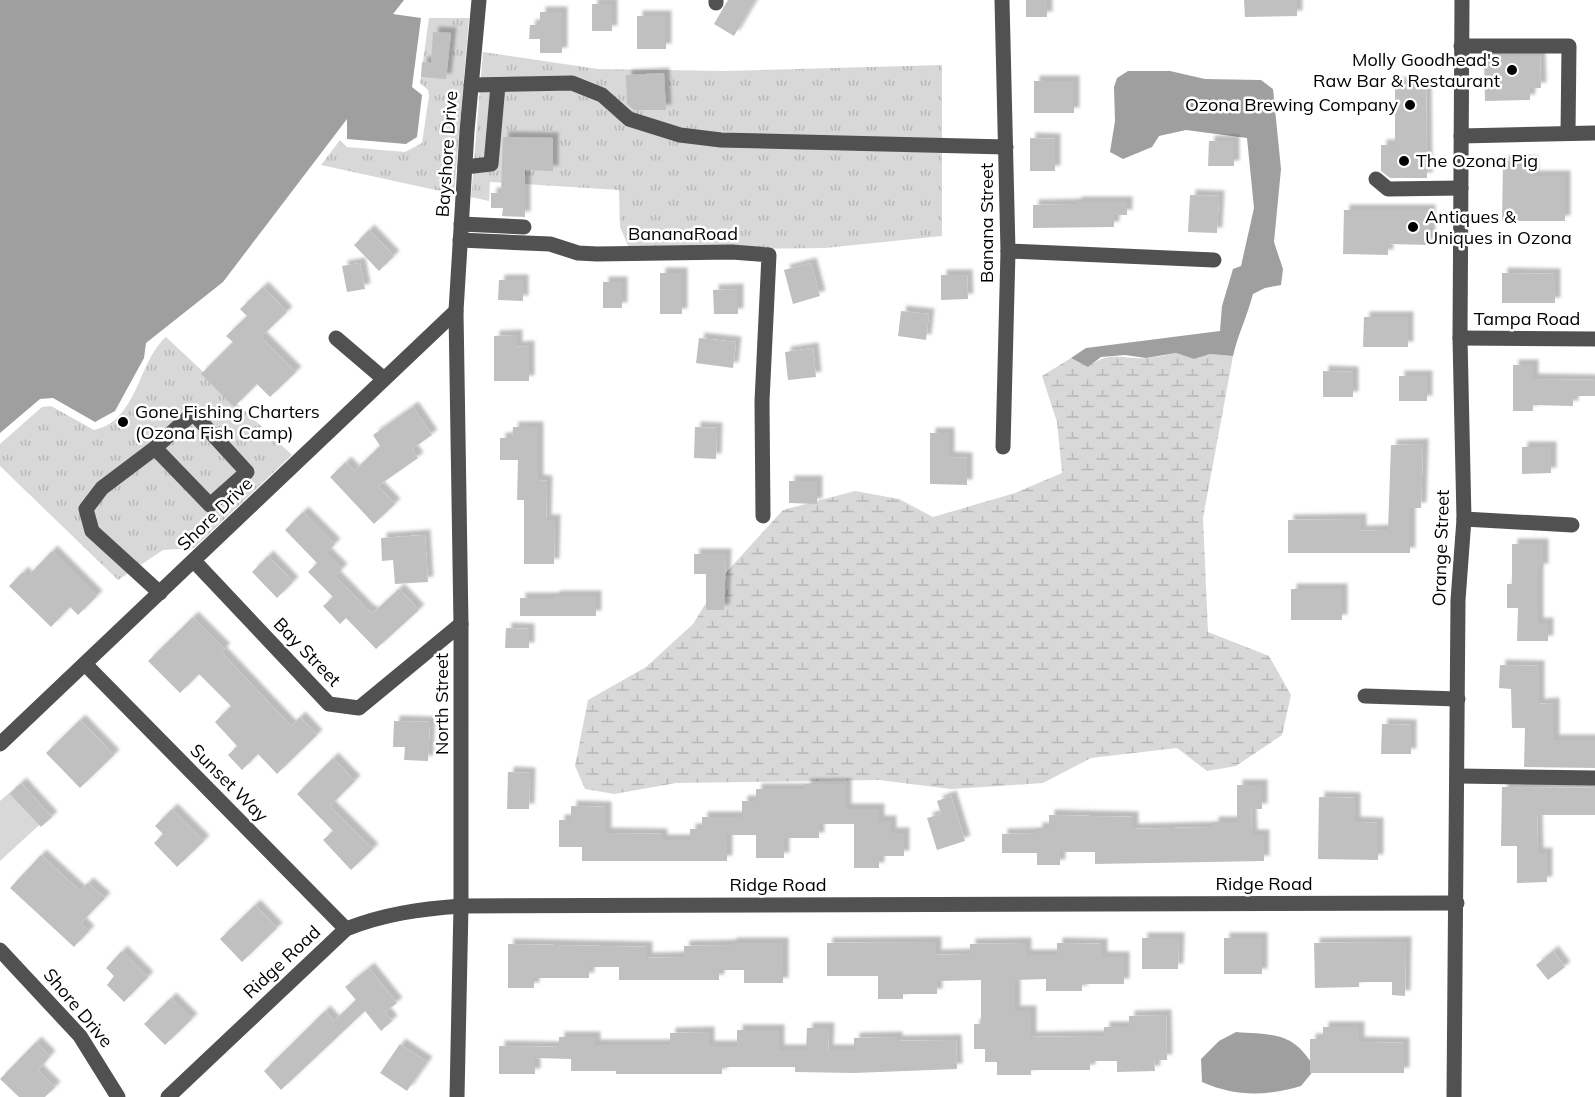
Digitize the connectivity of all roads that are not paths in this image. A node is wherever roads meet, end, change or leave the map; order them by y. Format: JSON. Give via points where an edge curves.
{"nodes":[{"id":1,"x":479,"y":0,"type":"edge"},
{"id":2,"x":1002,"y":0,"type":"edge"},
{"id":3,"x":1462,"y":0,"type":"edge"},
{"id":4,"x":1461,"y":45,"type":"junction"},
{"id":5,"x":471,"y":85,"type":"junction"},
{"id":6,"x":498,"y":85,"type":"junction"},
{"id":7,"x":1595,"y":133,"type":"edge"},
{"id":8,"x":1568,"y":134,"type":"junction"},
{"id":9,"x":1461,"y":136,"type":"junction"},
{"id":10,"x":1006,"y":147,"type":"junction"},
{"id":11,"x":465,"y":166,"type":"junction"},
{"id":12,"x":1376,"y":179,"type":"dead end"},
{"id":13,"x":1461,"y":188,"type":"junction"},
{"id":14,"x":461,"y":224,"type":"junction"},
{"id":15,"x":524,"y":226,"type":"dead end"},
{"id":16,"x":460,"y":240,"type":"junction"},
{"id":17,"x":1008,"y":251,"type":"junction"},
{"id":18,"x":1214,"y":260,"type":"dead end"},
{"id":19,"x":456,"y":311,"type":"junction"},
{"id":20,"x":336,"y":338,"type":"dead end"},
{"id":21,"x":1460,"y":338,"type":"junction"},
{"id":22,"x":1595,"y":339,"type":"edge"},
{"id":23,"x":384,"y":379,"type":"junction"},
{"id":24,"x":1003,"y":447,"type":"dead end"},
{"id":25,"x":155,"y":448,"type":"junction"},
{"id":26,"x":230,"y":488,"type":"junction"},
{"id":27,"x":249,"y":508,"type":"junction"},
{"id":28,"x":763,"y":516,"type":"dead end"},
{"id":29,"x":1464,"y":519,"type":"junction"},
{"id":30,"x":1572,"y":525,"type":"dead end"},
{"id":31,"x":194,"y":561,"type":"junction"},
{"id":32,"x":160,"y":593,"type":"junction"},
{"id":33,"x":461,"y":624,"type":"junction"},
{"id":34,"x":85,"y":664,"type":"junction"},
{"id":35,"x":1365,"y":696,"type":"dead end"},
{"id":36,"x":1458,"y":699,"type":"junction"},
{"id":37,"x":0,"y":744,"type":"edge"},
{"id":38,"x":1458,"y":776,"type":"junction"},
{"id":39,"x":1595,"y":778,"type":"edge"},
{"id":40,"x":1457,"y":903,"type":"junction"},
{"id":41,"x":461,"y":906,"type":"junction"},
{"id":42,"x":346,"y":929,"type":"junction"},
{"id":43,"x":0,"y":950,"type":"edge"},
{"id":44,"x":118,"y":1097,"type":"edge"},
{"id":45,"x":168,"y":1097,"type":"edge"},
{"id":46,"x":457,"y":1097,"type":"edge"},
{"id":47,"x":1454,"y":1097,"type":"edge"}],
"edges":[{"from":1,"to":5,"type":"street","name":"Bayshore Drive"},
{"from":2,"to":10,"type":"street","name":"Banana Street"},
{"from":3,"to":4,"type":"street","name":"Orange Street"},
{"from":4,"to":8,"type":"street","via":[[1569,46]]},
{"from":4,"to":9,"type":"street","name":"Orange Street"},
{"from":5,"to":6,"type":"street"},
{"from":5,"to":11,"type":"street","name":"Bayshore Drive"},
{"from":6,"to":10,"type":"street","via":[[572,83],[602,95],[629,119],[680,135],[721,140]]},
{"from":6,"to":11,"type":"street","via":[[491,164]]},
{"from":7,"to":8,"type":"street"},
{"from":8,"to":9,"type":"street"},
{"from":9,"to":13,"type":"street","name":"Orange Street"},
{"from":10,"to":17,"type":"street","name":"Banana Street"},
{"from":11,"to":14,"type":"street","name":"Bayshore Drive"},
{"from":12,"to":13,"type":"street","via":[[1389,189]]},
{"from":13,"to":21,"type":"street","name":"Orange Street"},
{"from":14,"to":15,"type":"street"},
{"from":14,"to":16,"type":"street","name":"Bayshore Drive"},
{"from":16,"to":19,"type":"street","name":"Bayshore Drive"},
{"from":16,"to":28,"type":"street","name":"BananaRoad","via":[[549,244],[597,255],[769,255],[762,400]]},
{"from":17,"to":18,"type":"street"},
{"from":17,"to":24,"type":"street","name":"Banana Street"},
{"from":19,"to":23,"type":"street","name":"Shore Drive"},
{"from":19,"to":33,"type":"street","name":"North Street"},
{"from":20,"to":23,"type":"street"},
{"from":21,"to":22,"type":"street","name":"Tampa Road"},
{"from":21,"to":29,"type":"street","name":"Orange Street"},
{"from":23,"to":27,"type":"street","name":"Shore Drive"},
{"from":25,"to":26,"type":"street","via":[[210,505]]},
{"from":25,"to":26,"type":"street","via":[[193,413],[247,472]]},
{"from":25,"to":32,"type":"street","via":[[102,488],[86,509],[92,531]]},
{"from":26,"to":27,"type":"street"},
{"from":27,"to":31,"type":"street","name":"Shore Drive"},
{"from":29,"to":30,"type":"street"},
{"from":29,"to":36,"type":"street","name":"Orange Street","via":[[1458,600]]},
{"from":31,"to":32,"type":"street","name":"Shore Drive"},
{"from":31,"to":33,"type":"street","name":"Bay Street","via":[[329,704],[359,708]]},
{"from":32,"to":34,"type":"street","name":"Shore Drive"},
{"from":33,"to":41,"type":"street","name":"North Street"},
{"from":34,"to":37,"type":"street","name":"Shore Drive"},
{"from":34,"to":42,"type":"street","name":"Sunset Way"},
{"from":35,"to":36,"type":"street"},
{"from":36,"to":38,"type":"street","name":"Orange Street"},
{"from":38,"to":39,"type":"street"},
{"from":38,"to":40,"type":"street","name":"Orange Street"},
{"from":40,"to":41,"type":"street","name":"Ridge Road"},
{"from":40,"to":47,"type":"street","name":"Orange Street"},
{"from":41,"to":42,"type":"street","name":"Ridge Road","via":[[410,910]]},
{"from":41,"to":46,"type":"street","name":"North Street"},
{"from":42,"to":45,"type":"street","name":"Ridge Road"},
{"from":43,"to":44,"type":"street","name":"Shore Drive","via":[[80,1036]]}]}
